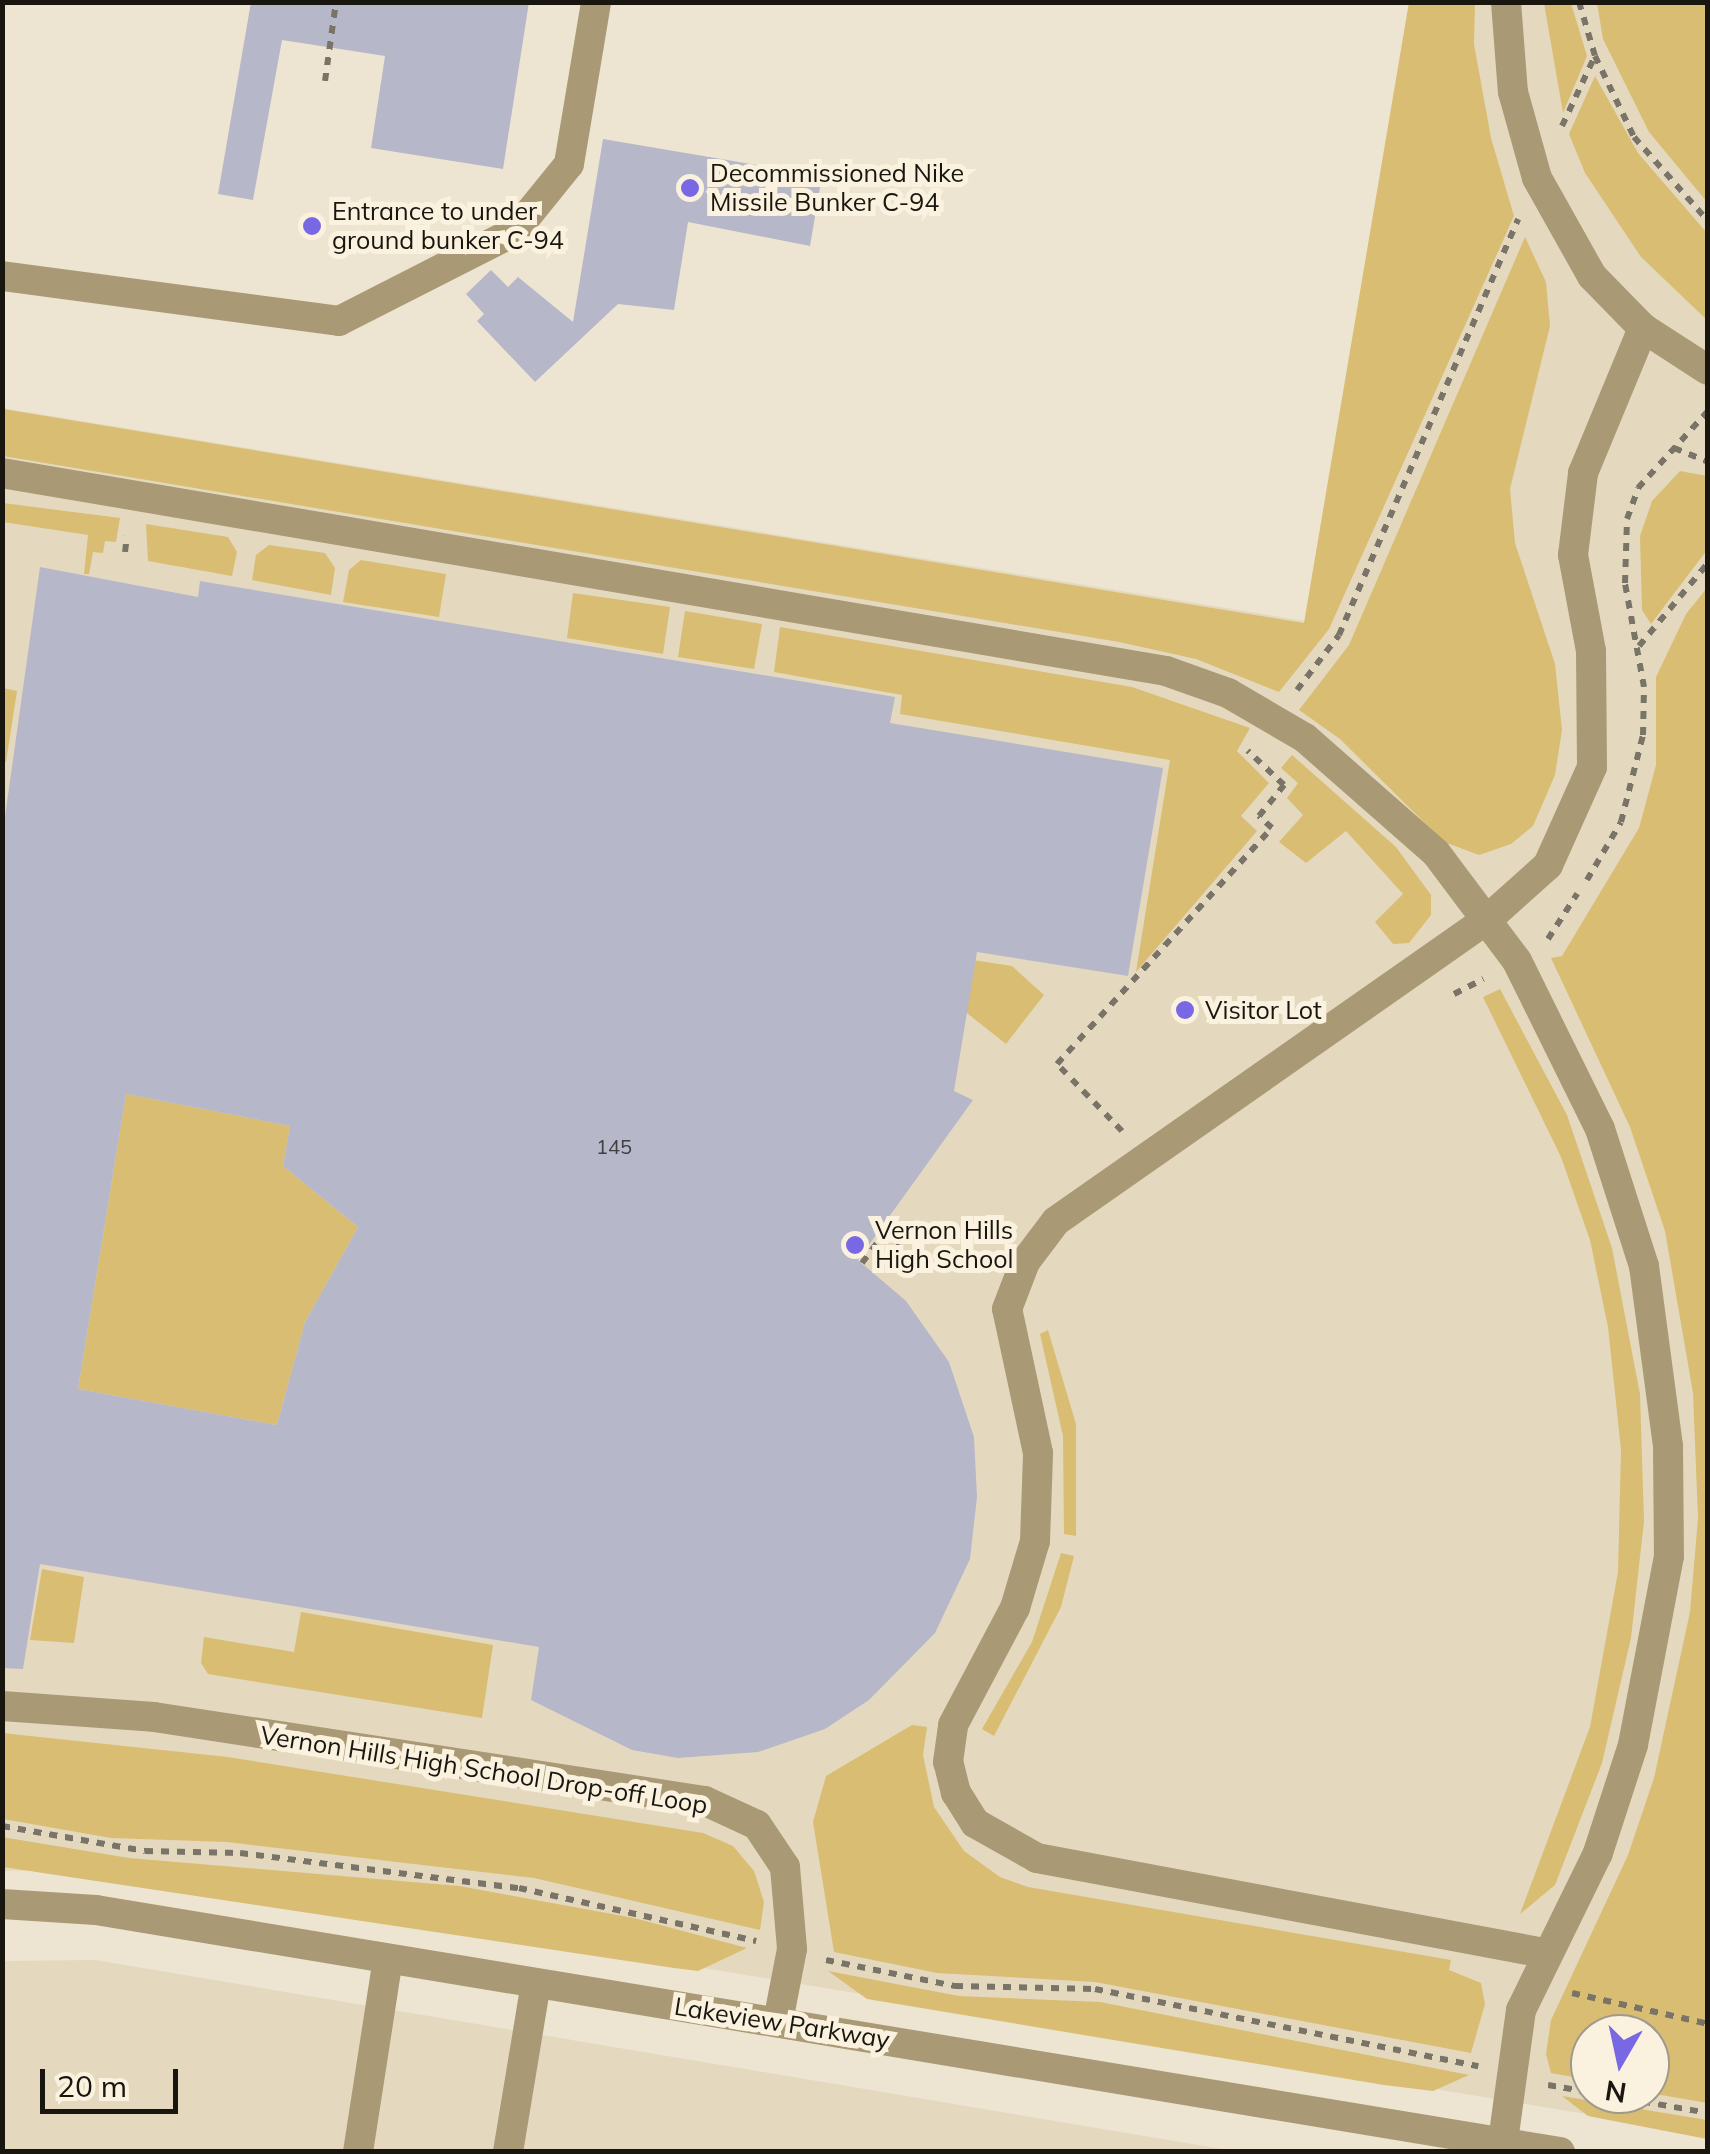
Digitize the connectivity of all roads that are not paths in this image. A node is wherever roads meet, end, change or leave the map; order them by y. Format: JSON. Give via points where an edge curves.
{"nodes":[{"id":1,"x":596,"y":2,"type":"edge"},
{"id":2,"x":1506,"y":2,"type":"edge"},
{"id":3,"x":2,"y":276,"type":"edge"},
{"id":4,"x":1643,"y":328,"type":"junction"},
{"id":5,"x":1708,"y":370,"type":"edge"},
{"id":6,"x":2,"y":473,"type":"edge"},
{"id":7,"x":1490,"y":918,"type":"junction"},
{"id":8,"x":2,"y":1706,"type":"edge"},
{"id":9,"x":2,"y":1904,"type":"edge"},
{"id":10,"x":1544,"y":1953,"type":"junction"},
{"id":11,"x":388,"y":1958,"type":"junction"},
{"id":12,"x":536,"y":1983,"type":"junction"},
{"id":13,"x":778,"y":2022,"type":"junction"},
{"id":14,"x":1503,"y":2142,"type":"junction"},
{"id":15,"x":358,"y":2152,"type":"edge"},
{"id":16,"x":508,"y":2152,"type":"edge"},
{"id":17,"x":1560,"y":2152,"type":"edge"}],
"edges":[{"from":1,"to":3,"type":"street","via":[[569,164],[514,232],[339,321]]},
{"from":2,"to":4,"type":"street","via":[[1513,92],[1538,178],[1592,276]]},
{"from":4,"to":5,"type":"street"},
{"from":4,"to":7,"type":"street","via":[[1581,490],[1573,555],[1592,651],[1592,767],[1548,865]]},
{"from":6,"to":7,"type":"street","via":[[1166,670],[1275,719],[1355,776]]},
{"from":7,"to":10,"type":"street","via":[[1550,1022],[1620,1184],[1656,1334],[1668,1446],[1669,1556],[1633,1746],[1598,1853]]},
{"from":7,"to":10,"type":"street","via":[[1186,1128],[1042,1239],[1008,1309],[1038,1453],[1039,1511],[1015,1608],[953,1725],[948,1762],[970,1814],[1036,1858]]},
{"from":8,"to":13,"type":"street","name":"Vernon Hills High School Drop-off Loop","via":[[154,1717],[705,1801],[757,1825],[785,1866],[792,1949]]},
{"from":9,"to":11,"type":"street","name":"Lakeview Parkway","via":[[96,1910]]},
{"from":10,"to":14,"type":"street","via":[[1520,2010]]},
{"from":11,"to":12,"type":"street","name":"Lakeview Parkway"},
{"from":11,"to":15,"type":"street"},
{"from":12,"to":13,"type":"street","name":"Lakeview Parkway"},
{"from":12,"to":16,"type":"street"},
{"from":13,"to":14,"type":"street","name":"Lakeview Parkway"},
{"from":14,"to":17,"type":"street","name":"Lakeview Parkway"}]}
